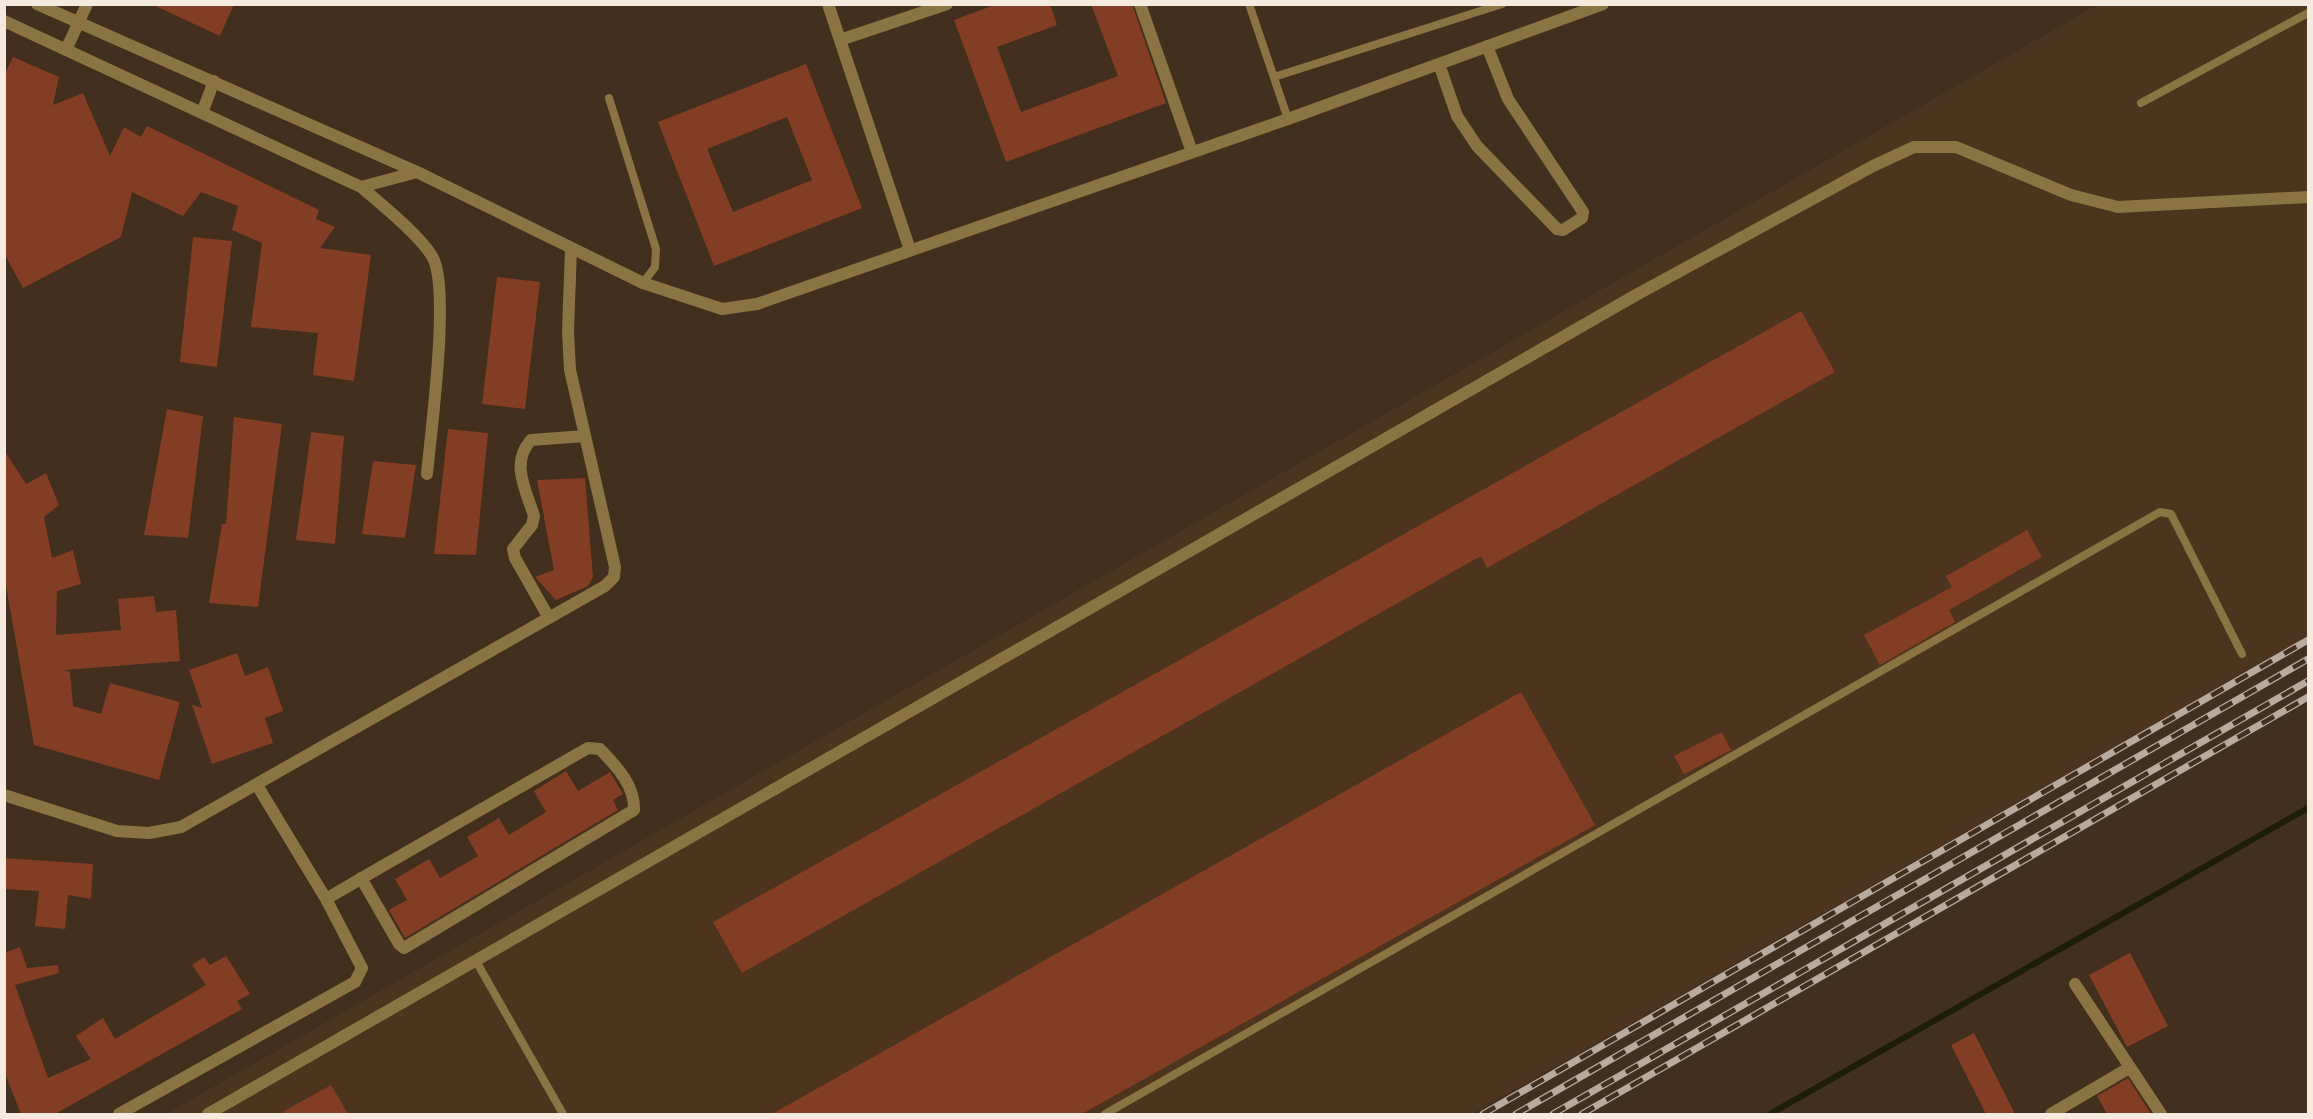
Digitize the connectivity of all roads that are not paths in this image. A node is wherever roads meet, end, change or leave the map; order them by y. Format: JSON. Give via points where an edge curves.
{"nodes":[{"id":1,"x":37,"y":4,"type":"edge"},
{"id":2,"x":87,"y":4,"type":"edge"},
{"id":3,"x":828,"y":4,"type":"edge"},
{"id":4,"x":946,"y":4,"type":"edge"},
{"id":5,"x":1140,"y":4,"type":"edge"},
{"id":6,"x":1249,"y":4,"type":"edge"},
{"id":7,"x":1502,"y":4,"type":"edge"},
{"id":8,"x":1603,"y":4,"type":"edge"},
{"id":9,"x":2307,"y":17,"type":"edge"},
{"id":10,"x":4,"y":21,"type":"edge"},
{"id":11,"x":79,"y":24,"type":"junction"},
{"id":12,"x":840,"y":40,"type":"junction"},
{"id":13,"x":1487,"y":46,"type":"junction"},
{"id":14,"x":66,"y":50,"type":"junction"},
{"id":15,"x":1439,"y":64,"type":"junction"},
{"id":16,"x":1274,"y":77,"type":"junction"},
{"id":17,"x":214,"y":81,"type":"junction"},
{"id":18,"x":609,"y":98,"type":"dead end"},
{"id":19,"x":2141,"y":103,"type":"dead end"},
{"id":20,"x":202,"y":113,"type":"junction"},
{"id":21,"x":1288,"y":119,"type":"junction"},
{"id":22,"x":1192,"y":152,"type":"junction"},
{"id":23,"x":417,"y":172,"type":"junction"},
{"id":24,"x":361,"y":187,"type":"junction"},
{"id":25,"x":2308,"y":197,"type":"edge"},
{"id":26,"x":571,"y":249,"type":"junction"},
{"id":27,"x":910,"y":250,"type":"junction"},
{"id":28,"x":643,"y":283,"type":"junction"},
{"id":29,"x":585,"y":436,"type":"junction"},
{"id":30,"x":427,"y":474,"type":"dead end"},
{"id":31,"x":549,"y":618,"type":"junction"},
{"id":32,"x":2242,"y":654,"type":"dead end"},
{"id":33,"x":257,"y":785,"type":"junction"},
{"id":34,"x":4,"y":795,"type":"edge"},
{"id":35,"x":361,"y":878,"type":"junction"},
{"id":36,"x":326,"y":899,"type":"junction"},
{"id":37,"x":476,"y":961,"type":"junction"},
{"id":38,"x":2075,"y":984,"type":"dead end"},
{"id":39,"x":2129,"y":1068,"type":"junction"},
{"id":40,"x":118,"y":1114,"type":"edge"},
{"id":41,"x":208,"y":1114,"type":"edge"},
{"id":42,"x":563,"y":1114,"type":"edge"},
{"id":43,"x":1105,"y":1114,"type":"edge"},
{"id":44,"x":2052,"y":1114,"type":"edge"},
{"id":45,"x":2161,"y":1114,"type":"edge"}],
"edges":[{"from":1,"to":11,"type":"street"},
{"from":2,"to":11,"type":"street"},
{"from":3,"to":12,"type":"street"},
{"from":4,"to":12,"type":"street"},
{"from":5,"to":22,"type":"street"},
{"from":6,"to":16,"type":"lane"},
{"from":7,"to":16,"type":"lane"},
{"from":8,"to":13,"type":"street"},
{"from":9,"to":19,"type":"lane"},
{"from":10,"to":14,"type":"street"},
{"from":11,"to":14,"type":"street"},
{"from":11,"to":17,"type":"street"},
{"from":12,"to":27,"type":"street"},
{"from":13,"to":15,"type":"street"},
{"from":13,"to":15,"type":"street","via":[[1508,99],[1583,212],[1582,218],[1563,230],[1557,229],[1477,146],[1457,116]]},
{"from":14,"to":20,"type":"street"},
{"from":15,"to":21,"type":"street"},
{"from":16,"to":21,"type":"lane"},
{"from":17,"to":20,"type":"street"},
{"from":17,"to":23,"type":"street"},
{"from":18,"to":28,"type":"lane","via":[[656,249],[655,267]]},
{"from":20,"to":24,"type":"street"},
{"from":21,"to":22,"type":"street"},
{"from":22,"to":27,"type":"street"},
{"from":23,"to":24,"type":"street"},
{"from":23,"to":26,"type":"street"},
{"from":24,"to":30,"type":"street","via":[[401,222],[433,258],[440,317]]},
{"from":25,"to":37,"type":"street","via":[[2118,207],[2071,195],[1956,147],[1914,147],[1636,295]]},
{"from":26,"to":28,"type":"street"},
{"from":26,"to":29,"type":"street","via":[[570,370]]},
{"from":27,"to":28,"type":"street","via":[[756,304],[722,309]]},
{"from":29,"to":31,"type":"street","via":[[614,577]]},
{"from":29,"to":31,"type":"street","via":[[531,440],[522,450],[519,462],[534,516],[513,549],[514,558]]},
{"from":31,"to":33,"type":"street"},
{"from":32,"to":43,"type":"lane","via":[[2171,514],[2160,512]]},
{"from":33,"to":34,"type":"street","via":[[181,827],[149,833],[117,831]]},
{"from":33,"to":36,"type":"street"},
{"from":35,"to":35,"type":"street","via":[[404,948],[634,810],[634,800],[622,773],[600,749],[588,747]]},
{"from":35,"to":36,"type":"street"},
{"from":36,"to":40,"type":"street","via":[[362,968],[355,982]]},
{"from":37,"to":41,"type":"street"},
{"from":37,"to":42,"type":"lane"},
{"from":38,"to":39,"type":"street"},
{"from":39,"to":44,"type":"street"},
{"from":39,"to":45,"type":"street"}]}
